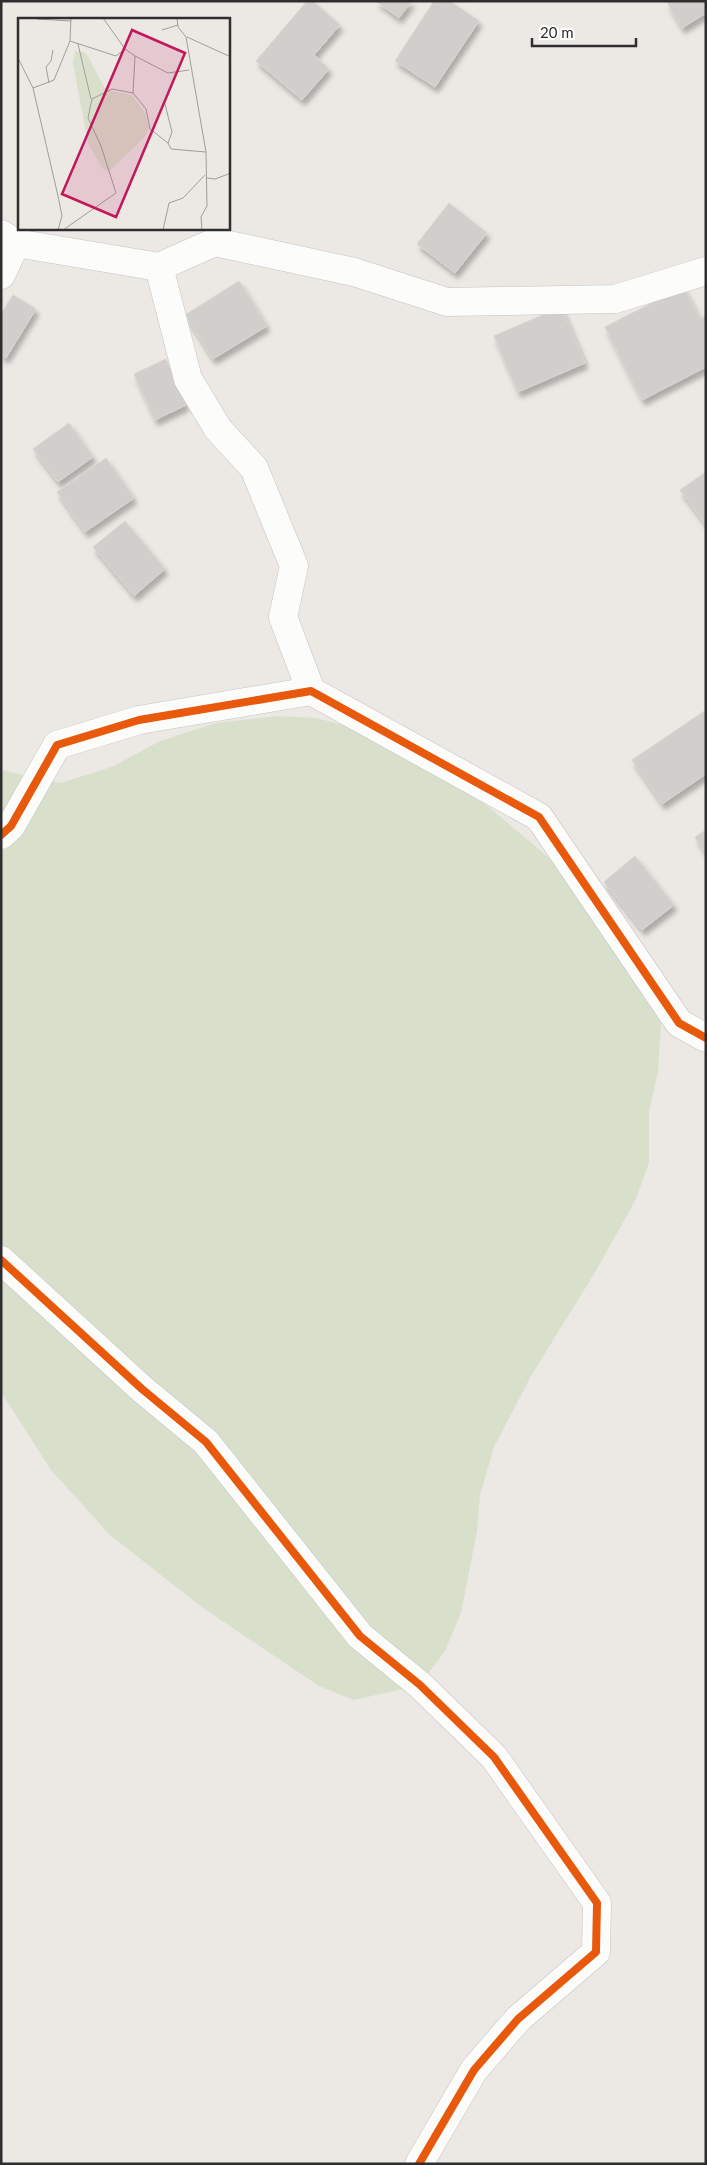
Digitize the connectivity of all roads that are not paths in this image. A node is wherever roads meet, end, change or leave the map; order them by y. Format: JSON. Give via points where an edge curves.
{"nodes":[{"id":1,"x":9,"y":238,"type":"edge"},
{"id":2,"x":159,"y":267,"type":"junction"},
{"id":3,"x":706,"y":271,"type":"edge"},
{"id":4,"x":1,"y":275,"type":"edge"},
{"id":5,"x":311,"y":691,"type":"junction"},
{"id":6,"x":1,"y":835,"type":"edge"},
{"id":7,"x":706,"y":1038,"type":"edge"},
{"id":8,"x":1,"y":1260,"type":"edge"},
{"id":9,"x":419,"y":2164,"type":"edge"}],
"edges":[{"from":1,"to":2,"type":"street"},
{"from":1,"to":4,"type":"street"},
{"from":2,"to":3,"type":"street","via":[[215,242],[354,272],[447,302],[615,299]]},
{"from":2,"to":5,"type":"street","via":[[188,379],[218,428],[254,468],[294,566],[282,617]]},
{"from":5,"to":6,"type":"street","via":[[139,720],[57,745],[11,826]]},
{"from":5,"to":7,"type":"street","via":[[539,817],[679,1022]]},
{"from":8,"to":9,"type":"street","via":[[142,1389],[206,1442],[360,1636],[420,1685],[494,1758],[597,1903],[596,1952],[518,2019],[474,2070]]}]}
